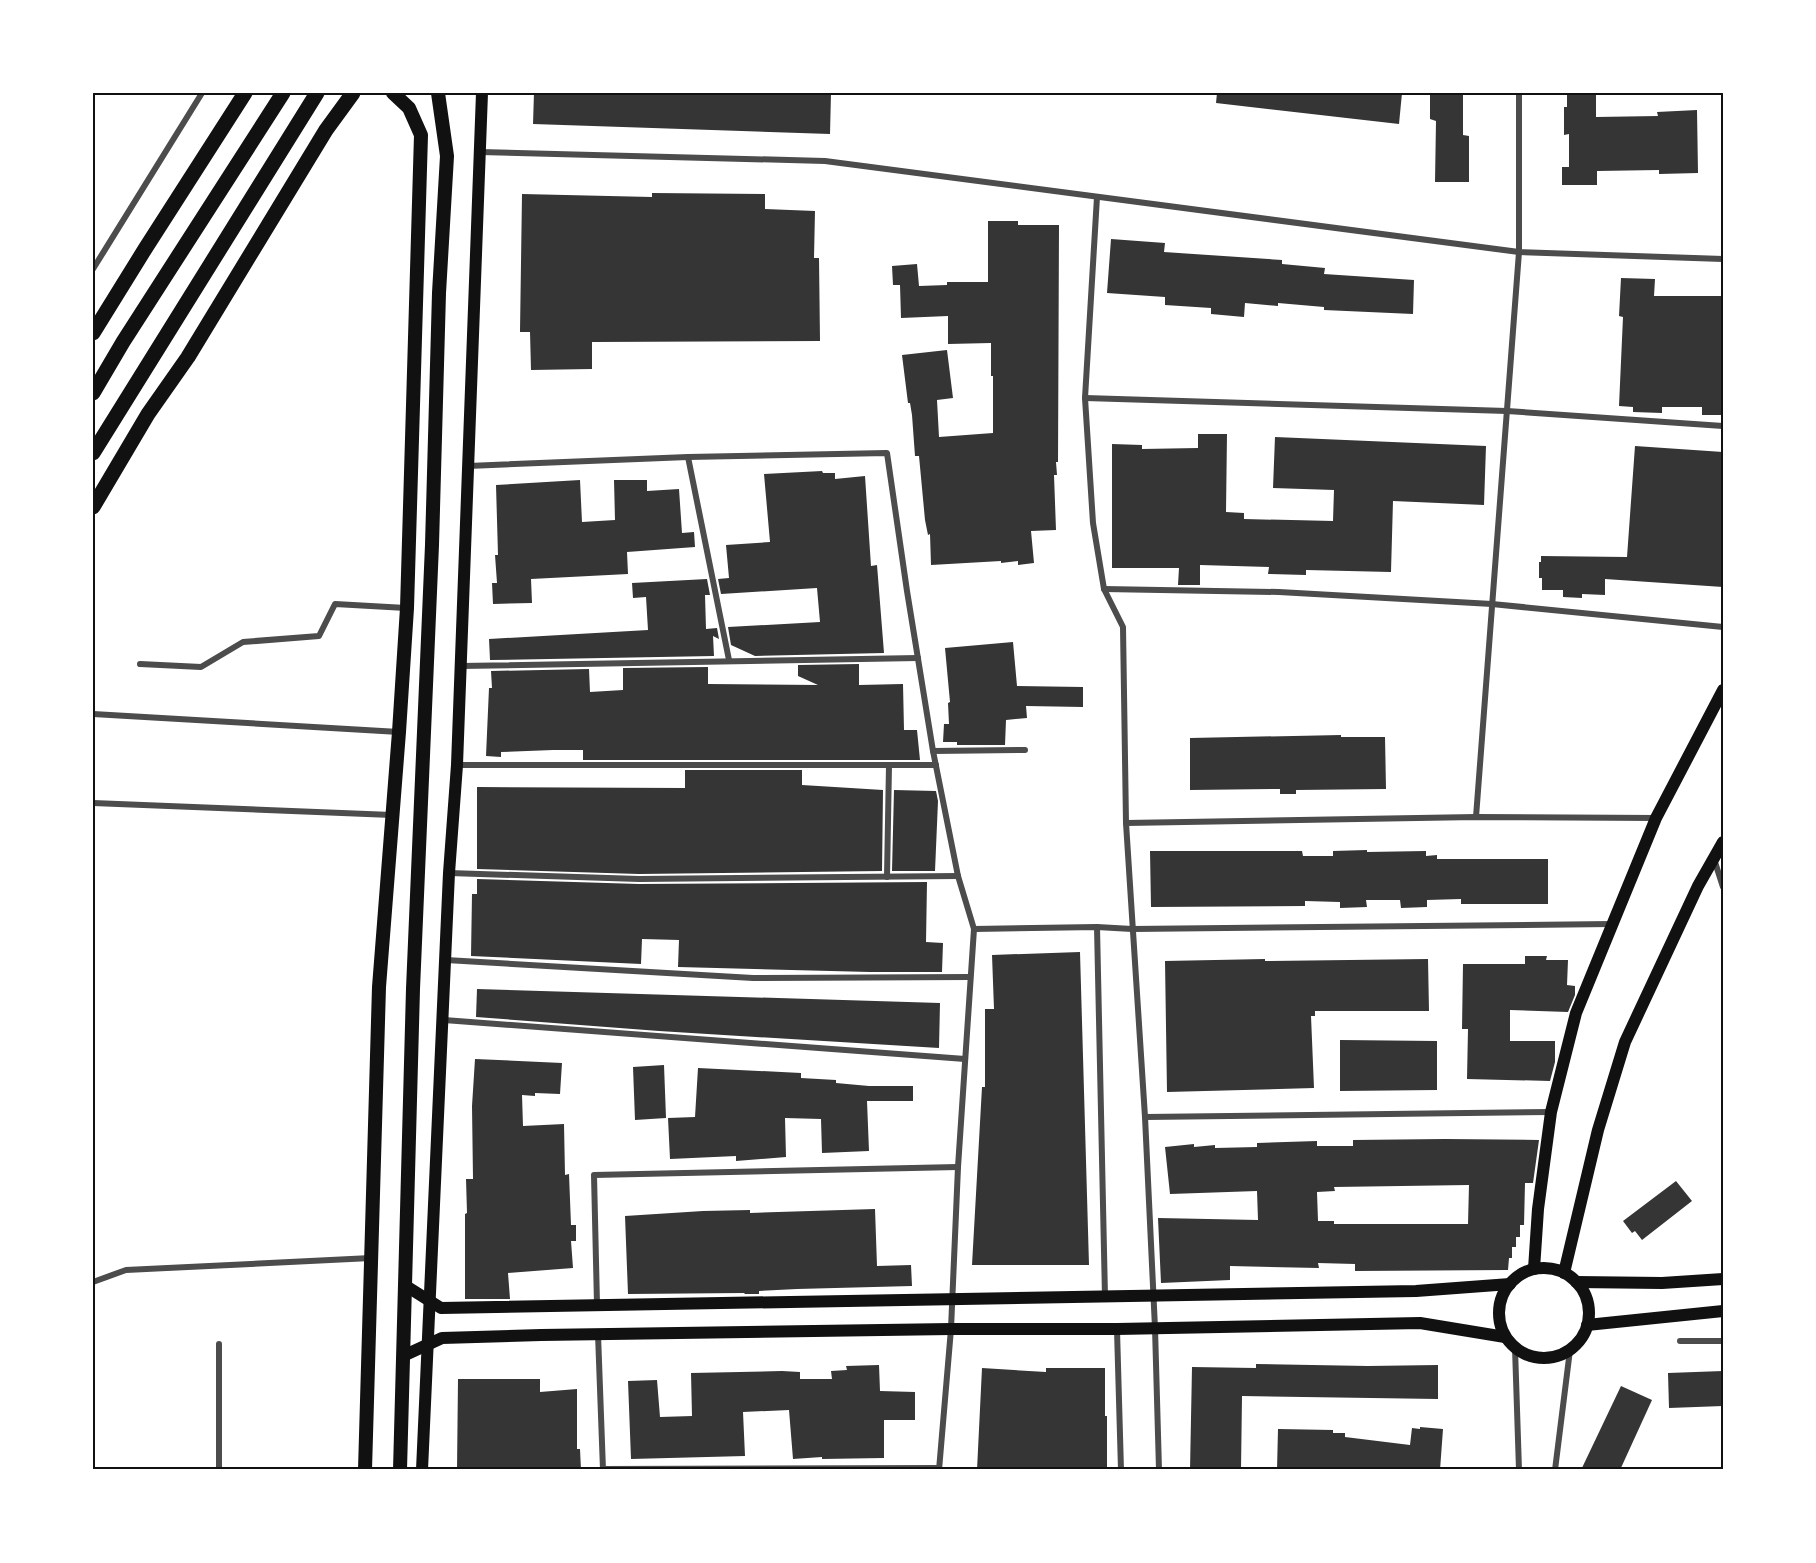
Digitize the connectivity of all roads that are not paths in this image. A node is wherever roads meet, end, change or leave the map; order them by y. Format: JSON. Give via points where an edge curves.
{"nodes":[{"id":1,"x":202,"y":93,"type":"edge"},
{"id":2,"x":245,"y":93,"type":"edge"},
{"id":3,"x":283,"y":93,"type":"edge"},
{"id":4,"x":317,"y":93,"type":"edge"},
{"id":5,"x":353,"y":93,"type":"edge"},
{"id":6,"x":393,"y":93,"type":"edge"},
{"id":7,"x":438,"y":93,"type":"edge"},
{"id":8,"x":482,"y":93,"type":"edge"},
{"id":9,"x":1519,"y":93,"type":"edge"},
{"id":10,"x":480,"y":152,"type":"junction"},
{"id":11,"x":1097,"y":198,"type":"junction"},
{"id":12,"x":1519,"y":252,"type":"junction"},
{"id":13,"x":1723,"y":259,"type":"edge"},
{"id":14,"x":93,"y":269,"type":"edge"},
{"id":15,"x":93,"y":333,"type":"edge"},
{"id":16,"x":93,"y":393,"type":"edge"},
{"id":17,"x":1085,"y":398,"type":"junction"},
{"id":18,"x":1507,"y":411,"type":"junction"},
{"id":19,"x":1723,"y":426,"type":"edge"},
{"id":20,"x":93,"y":453,"type":"edge"},
{"id":21,"x":688,"y":457,"type":"junction"},
{"id":22,"x":467,"y":466,"type":"junction"},
{"id":23,"x":93,"y":507,"type":"edge"},
{"id":24,"x":1104,"y":589,"type":"junction"},
{"id":25,"x":1492,"y":604,"type":"junction"},
{"id":26,"x":407,"y":608,"type":"junction"},
{"id":27,"x":1723,"y":627,"type":"edge"},
{"id":28,"x":918,"y":658,"type":"junction"},
{"id":29,"x":729,"y":660,"type":"junction"},
{"id":30,"x":140,"y":664,"type":"dead end"},
{"id":31,"x":460,"y":666,"type":"junction"},
{"id":32,"x":1723,"y":690,"type":"edge"},
{"id":33,"x":93,"y":714,"type":"edge"},
{"id":34,"x":399,"y":732,"type":"junction"},
{"id":35,"x":1025,"y":750,"type":"dead end"},
{"id":36,"x":933,"y":751,"type":"junction"},
{"id":37,"x":457,"y":765,"type":"junction"},
{"id":38,"x":889,"y":765,"type":"junction"},
{"id":39,"x":936,"y":765,"type":"junction"},
{"id":40,"x":93,"y":803,"type":"edge"},
{"id":41,"x":393,"y":815,"type":"junction"},
{"id":42,"x":1476,"y":817,"type":"junction"},
{"id":43,"x":1656,"y":818,"type":"junction"},
{"id":44,"x":1126,"y":824,"type":"junction"},
{"id":45,"x":1723,"y":842,"type":"edge"},
{"id":46,"x":1714,"y":858,"type":"junction"},
{"id":47,"x":449,"y":873,"type":"junction"},
{"id":48,"x":887,"y":876,"type":"junction"},
{"id":49,"x":958,"y":876,"type":"junction"},
{"id":50,"x":1723,"y":887,"type":"edge"},
{"id":51,"x":1613,"y":924,"type":"junction"},
{"id":52,"x":1097,"y":927,"type":"junction"},
{"id":53,"x":974,"y":928,"type":"junction"},
{"id":54,"x":1132,"y":929,"type":"junction"},
{"id":55,"x":446,"y":960,"type":"junction"},
{"id":56,"x":970,"y":977,"type":"junction"},
{"id":57,"x":444,"y":1020,"type":"junction"},
{"id":58,"x":965,"y":1059,"type":"junction"},
{"id":59,"x":1551,"y":1112,"type":"junction"},
{"id":60,"x":1145,"y":1117,"type":"junction"},
{"id":61,"x":958,"y":1167,"type":"junction"},
{"id":62,"x":372,"y":1258,"type":"junction"},
{"id":63,"x":1534,"y":1269,"type":"junction"},
{"id":64,"x":1564,"y":1273,"type":"junction"},
{"id":65,"x":1723,"y":1279,"type":"edge"},
{"id":66,"x":93,"y":1282,"type":"edge"},
{"id":67,"x":1576,"y":1282,"type":"junction"},
{"id":68,"x":1510,"y":1284,"type":"junction"},
{"id":69,"x":406,"y":1286,"type":"junction"},
{"id":70,"x":1152,"y":1296,"type":"junction"},
{"id":71,"x":1105,"y":1297,"type":"junction"},
{"id":72,"x":952,"y":1299,"type":"junction"},
{"id":73,"x":430,"y":1301,"type":"junction"},
{"id":74,"x":597,"y":1304,"type":"junction"},
{"id":75,"x":1723,"y":1311,"type":"edge"},
{"id":76,"x":1587,"y":1325,"type":"junction"},
{"id":77,"x":1155,"y":1328,"type":"junction"},
{"id":78,"x":951,"y":1329,"type":"junction"},
{"id":79,"x":1117,"y":1329,"type":"junction"},
{"id":80,"x":598,"y":1334,"type":"junction"},
{"id":81,"x":1505,"y":1337,"type":"junction"},
{"id":82,"x":1680,"y":1341,"type":"dead end"},
{"id":83,"x":1723,"y":1341,"type":"edge"},
{"id":84,"x":219,"y":1344,"type":"dead end"},
{"id":85,"x":427,"y":1345,"type":"junction"},
{"id":86,"x":1515,"y":1348,"type":"junction"},
{"id":87,"x":1569,"y":1350,"type":"junction"},
{"id":88,"x":403,"y":1356,"type":"junction"},
{"id":89,"x":603,"y":1469,"type":"edge"},
{"id":90,"x":939,"y":1469,"type":"edge"},
{"id":91,"x":219,"y":1470,"type":"edge"},
{"id":92,"x":365,"y":1470,"type":"edge"},
{"id":93,"x":400,"y":1470,"type":"edge"},
{"id":94,"x":422,"y":1470,"type":"edge"},
{"id":95,"x":1121,"y":1470,"type":"edge"},
{"id":96,"x":1158,"y":1470,"type":"edge"},
{"id":97,"x":1519,"y":1470,"type":"edge"},
{"id":98,"x":1555,"y":1470,"type":"edge"}],
"edges":[{"from":1,"to":14,"type":"street"},
{"from":2,"to":15,"type":"highway"},
{"from":3,"to":16,"type":"highway"},
{"from":4,"to":20,"type":"highway"},
{"from":5,"to":23,"type":"highway","via":[[326,130]]},
{"from":6,"to":26,"type":"main road","via":[[409,108],[421,135]]},
{"from":7,"to":69,"type":"main road","via":[[447,156],[413,989]]},
{"from":8,"to":10,"type":"main road"},
{"from":9,"to":12,"type":"street"},
{"from":10,"to":11,"type":"street","via":[[825,161]]},
{"from":10,"to":22,"type":"main road"},
{"from":11,"to":12,"type":"street"},
{"from":11,"to":17,"type":"street"},
{"from":12,"to":13,"type":"street"},
{"from":12,"to":18,"type":"street"},
{"from":17,"to":18,"type":"street"},
{"from":17,"to":24,"type":"street","via":[[1093,523]]},
{"from":18,"to":19,"type":"street"},
{"from":18,"to":25,"type":"street"},
{"from":21,"to":22,"type":"street"},
{"from":21,"to":28,"type":"street","via":[[887,453]]},
{"from":21,"to":29,"type":"street"},
{"from":22,"to":31,"type":"main road"},
{"from":24,"to":25,"type":"street","via":[[1279,592]]},
{"from":24,"to":44,"type":"street","via":[[1123,627]]},
{"from":25,"to":27,"type":"street"},
{"from":25,"to":42,"type":"street"},
{"from":26,"to":30,"type":"street","via":[[335,604],[319,636],[243,642],[201,668]]},
{"from":26,"to":34,"type":"main road"},
{"from":28,"to":29,"type":"street"},
{"from":28,"to":36,"type":"street"},
{"from":29,"to":31,"type":"street"},
{"from":31,"to":37,"type":"main road"},
{"from":32,"to":43,"type":"main road"},
{"from":33,"to":34,"type":"street"},
{"from":34,"to":41,"type":"main road"},
{"from":35,"to":36,"type":"street"},
{"from":36,"to":39,"type":"street"},
{"from":37,"to":38,"type":"street"},
{"from":37,"to":47,"type":"main road"},
{"from":38,"to":39,"type":"street"},
{"from":38,"to":48,"type":"street"},
{"from":39,"to":49,"type":"street"},
{"from":40,"to":41,"type":"street"},
{"from":41,"to":62,"type":"main road","via":[[379,987]]},
{"from":42,"to":43,"type":"street"},
{"from":42,"to":44,"type":"street"},
{"from":43,"to":51,"type":"main road"},
{"from":44,"to":54,"type":"street"},
{"from":45,"to":46,"type":"main road"},
{"from":46,"to":50,"type":"street"},
{"from":46,"to":64,"type":"main road","via":[[1625,1042],[1598,1130]]},
{"from":47,"to":48,"type":"street","via":[[639,879]]},
{"from":47,"to":55,"type":"main road"},
{"from":48,"to":49,"type":"street"},
{"from":49,"to":53,"type":"street"},
{"from":51,"to":54,"type":"street"},
{"from":51,"to":59,"type":"main road","via":[[1576,1013]]},
{"from":52,"to":53,"type":"street"},
{"from":52,"to":54,"type":"street"},
{"from":52,"to":71,"type":"street"},
{"from":53,"to":56,"type":"street"},
{"from":54,"to":60,"type":"street"},
{"from":55,"to":56,"type":"street","via":[[753,978]]},
{"from":55,"to":57,"type":"main road"},
{"from":56,"to":58,"type":"street"},
{"from":57,"to":58,"type":"street"},
{"from":57,"to":73,"type":"main road"},
{"from":58,"to":61,"type":"street"},
{"from":59,"to":60,"type":"street"},
{"from":59,"to":63,"type":"main road"},
{"from":60,"to":70,"type":"street"},
{"from":61,"to":72,"type":"street"},
{"from":61,"to":74,"type":"street","via":[[594,1175]]},
{"from":62,"to":66,"type":"street","via":[[126,1270]]},
{"from":62,"to":92,"type":"main road"},
{"from":63,"to":64,"type":"main road"},
{"from":63,"to":68,"type":"main road"},
{"from":64,"to":67,"type":"main road"},
{"from":65,"to":67,"type":"main road"},
{"from":67,"to":76,"type":"main road","via":[[1587,1302]]},
{"from":68,"to":70,"type":"main road","via":[[1416,1291]]},
{"from":68,"to":81,"type":"main road","via":[[1499,1310]]},
{"from":69,"to":73,"type":"main road"},
{"from":69,"to":88,"type":"main road"},
{"from":70,"to":71,"type":"main road"},
{"from":70,"to":77,"type":"street"},
{"from":71,"to":72,"type":"main road"},
{"from":72,"to":74,"type":"main road"},
{"from":72,"to":78,"type":"street"},
{"from":73,"to":74,"type":"main road","via":[[441,1308]]},
{"from":73,"to":85,"type":"main road"},
{"from":75,"to":76,"type":"main road"},
{"from":76,"to":87,"type":"main road","via":[[1581,1339]]},
{"from":77,"to":79,"type":"main road"},
{"from":77,"to":81,"type":"main road","via":[[1420,1323]]},
{"from":77,"to":96,"type":"street"},
{"from":78,"to":79,"type":"main road"},
{"from":78,"to":80,"type":"main road"},
{"from":78,"to":90,"type":"street"},
{"from":79,"to":95,"type":"street"},
{"from":80,"to":85,"type":"main road","via":[[442,1338]]},
{"from":80,"to":89,"type":"street"},
{"from":81,"to":86,"type":"main road"},
{"from":82,"to":83,"type":"street"},
{"from":84,"to":91,"type":"street"},
{"from":85,"to":88,"type":"main road"},
{"from":85,"to":94,"type":"main road"},
{"from":86,"to":87,"type":"main road","via":[[1541,1358],[1556,1357]]},
{"from":86,"to":97,"type":"street"},
{"from":87,"to":98,"type":"street"},
{"from":88,"to":93,"type":"main road"},
{"from":89,"to":90,"type":"street"}]}
